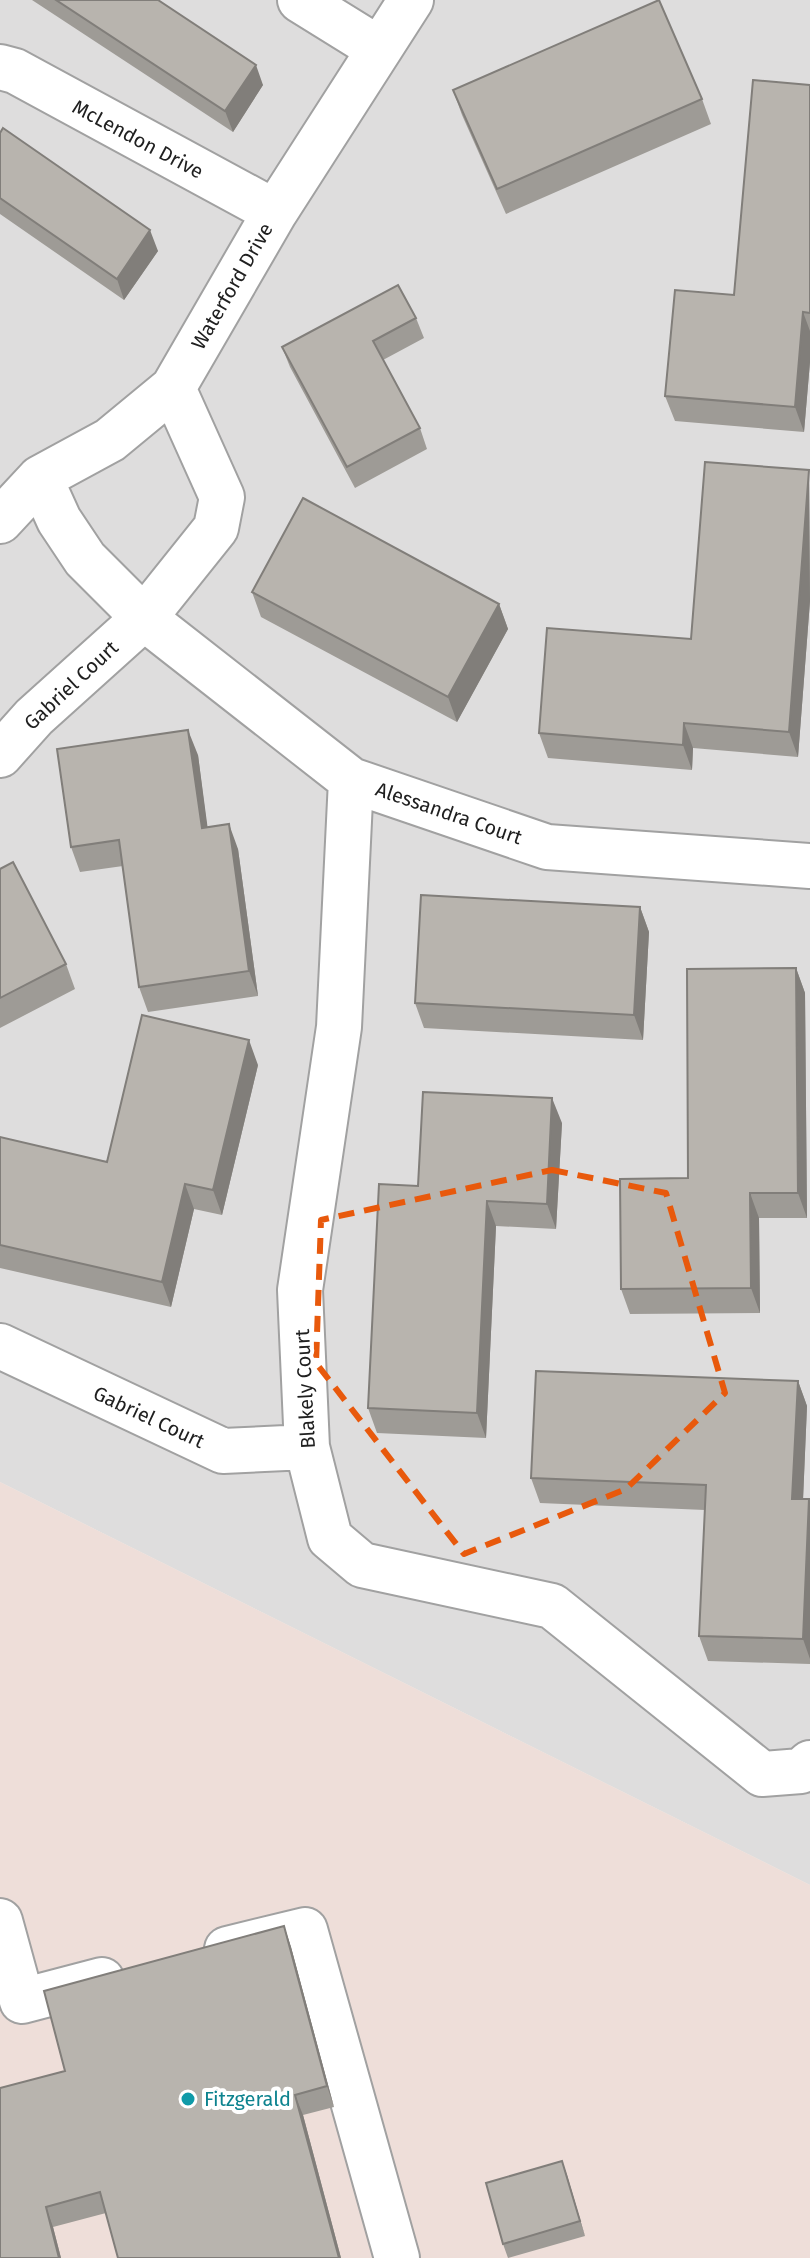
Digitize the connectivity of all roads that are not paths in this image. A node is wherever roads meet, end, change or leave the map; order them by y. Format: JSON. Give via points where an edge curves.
{"nodes":[{"id":1,"x":300,"y":0,"type":"edge"},
{"id":2,"x":411,"y":0,"type":"edge"},
{"id":3,"x":379,"y":49,"type":"junction"},
{"id":4,"x":0,"y":67,"type":"edge"},
{"id":5,"x":275,"y":212,"type":"junction"},
{"id":6,"x":173,"y":388,"type":"junction"},
{"id":7,"x":20,"y":478,"type":"edge"},
{"id":8,"x":0,"y":521,"type":"edge"},
{"id":9,"x":144,"y":618,"type":"junction"},
{"id":10,"x":0,"y":755,"type":"edge"},
{"id":11,"x":351,"y":780,"type":"junction"},
{"id":12,"x":810,"y":866,"type":"edge"},
{"id":13,"x":0,"y":1346,"type":"edge"},
{"id":14,"x":307,"y":1447,"type":"junction"},
{"id":15,"x":810,"y":1763,"type":"edge"},
{"id":16,"x":0,"y":1921,"type":"edge"},
{"id":17,"x":188,"y":1958,"type":"edge"},
{"id":18,"x":143,"y":1970,"type":"edge"},
{"id":19,"x":397,"y":2258,"type":"edge"}],
"edges":[{"from":1,"to":3,"type":"street"},
{"from":2,"to":3,"type":"street","name":"Waterford Drive"},
{"from":3,"to":5,"type":"street","name":"Waterford Drive"},
{"from":4,"to":5,"type":"street","name":"McLendon Drive"},
{"from":5,"to":6,"type":"street","name":"Waterford Drive"},
{"from":6,"to":7,"type":"street","name":"Waterford Drive","via":[[110,440]]},
{"from":6,"to":9,"type":"street","via":[[222,497],[216,528]]},
{"from":7,"to":8,"type":"street","name":"Waterford Drive"},
{"from":7,"to":9,"type":"street","name":"Alessandra Court","via":[[59,520],[85,559]]},
{"from":9,"to":10,"type":"street","name":"Gabriel Court","via":[[34,717]]},
{"from":9,"to":11,"type":"street","name":"Alessandra Court"},
{"from":11,"to":12,"type":"street","name":"Alessandra Court","via":[[547,847]]},
{"from":11,"to":14,"type":"street","name":"Blakely Court","via":[[339,1027],[300,1290]]},
{"from":13,"to":14,"type":"street","name":"Gabriel Court","via":[[223,1451]]},
{"from":14,"to":15,"type":"street","name":"Blakely Court","via":[[330,1538],[362,1565],[552,1606],[762,1774],[801,1771]]},
{"from":16,"to":18,"type":"street","via":[[22,2001]]},
{"from":17,"to":19,"type":"street","via":[[305,1930]]}]}
